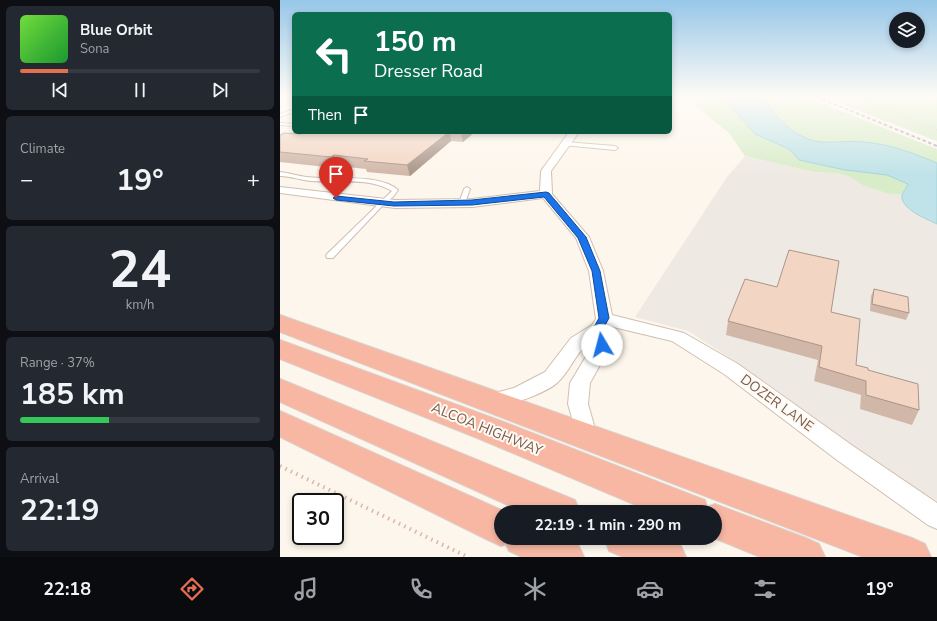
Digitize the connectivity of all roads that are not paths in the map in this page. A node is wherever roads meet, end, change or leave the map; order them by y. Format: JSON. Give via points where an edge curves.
{"nodes":[{"id":1,"x":280,"y":124,"type":"edge"},
{"id":2,"x":292,"y":125,"type":"edge"},
{"id":3,"x":572,"y":134,"type":"edge"},
{"id":4,"x":565,"y":144,"type":"junction"},
{"id":5,"x":615,"y":148,"type":"dead end"},
{"id":6,"x":280,"y":174,"type":"edge"},
{"id":7,"x":546,"y":175,"type":"junction"},
{"id":8,"x":467,"y":188,"type":"dead end"},
{"id":9,"x":280,"y":190,"type":"edge"},
{"id":10,"x":546,"y":194,"type":"junction"},
{"id":11,"x":514,"y":198,"type":"junction"},
{"id":12,"x":382,"y":203,"type":"junction"},
{"id":13,"x":462,"y":203,"type":"junction"},
{"id":14,"x":559,"y":212,"type":"junction"},
{"id":15,"x":330,"y":256,"type":"dead end"},
{"id":16,"x":280,"y":323,"type":"edge"},
{"id":17,"x":601,"y":324,"type":"junction"},
{"id":18,"x":280,"y":349,"type":"edge"},
{"id":19,"x":280,"y":390,"type":"edge"},
{"id":20,"x":490,"y":401,"type":"junction"},
{"id":21,"x":280,"y":423,"type":"edge"},
{"id":22,"x":586,"y":436,"type":"junction"},
{"id":23,"x":546,"y":505,"type":"edge"},
{"id":24,"x":675,"y":505,"type":"edge"},
{"id":25,"x":937,"y":517,"type":"edge"},
{"id":26,"x":722,"y":524,"type":"edge"},
{"id":27,"x":494,"y":525,"type":"edge"},
{"id":28,"x":538,"y":545,"type":"edge"},
{"id":29,"x":639,"y":545,"type":"edge"},
{"id":30,"x":565,"y":557,"type":"edge"},
{"id":31,"x":667,"y":557,"type":"edge"},
{"id":32,"x":806,"y":557,"type":"edge"},
{"id":33,"x":912,"y":557,"type":"edge"}],
"edges":[{"from":1,"to":2,"type":"lane"},
{"from":3,"to":4,"type":"street"},
{"from":4,"to":5,"type":"lane"},
{"from":4,"to":7,"type":"street","via":[[546,171]]},
{"from":6,"to":12,"type":"lane","via":[[391,187],[394,190],[391,196]]},
{"from":7,"to":10,"type":"street"},
{"from":7,"to":11,"type":"street","via":[[538,186]]},
{"from":8,"to":13,"type":"lane"},
{"from":9,"to":12,"type":"street"},
{"from":10,"to":11,"type":"street"},
{"from":10,"to":14,"type":"street"},
{"from":11,"to":13,"type":"street"},
{"from":11,"to":14,"type":"street","via":[[538,203]]},
{"from":12,"to":13,"type":"street"},
{"from":12,"to":15,"type":"lane"},
{"from":14,"to":17,"type":"street","via":[[582,237],[596,271]]},
{"from":16,"to":20,"type":"highway"},
{"from":17,"to":20,"type":"street","via":[[577,342],[552,377],[519,394]]},
{"from":17,"to":22,"type":"street","via":[[602,345],[580,383],[578,404]]},
{"from":17,"to":25,"type":"street","name":"DOZER LANE","via":[[661,332],[682,340],[731,369],[844,453]]},
{"from":18,"to":24,"type":"highway","name":"ALCOA HIGHWAY","via":[[493,431]]},
{"from":19,"to":23,"type":"highway"},
{"from":20,"to":22,"type":"highway"},
{"from":21,"to":27,"type":"highway"},
{"from":22,"to":33,"type":"highway"},
{"from":26,"to":32,"type":"highway"},
{"from":28,"to":30,"type":"highway"},
{"from":29,"to":31,"type":"highway"}]}
